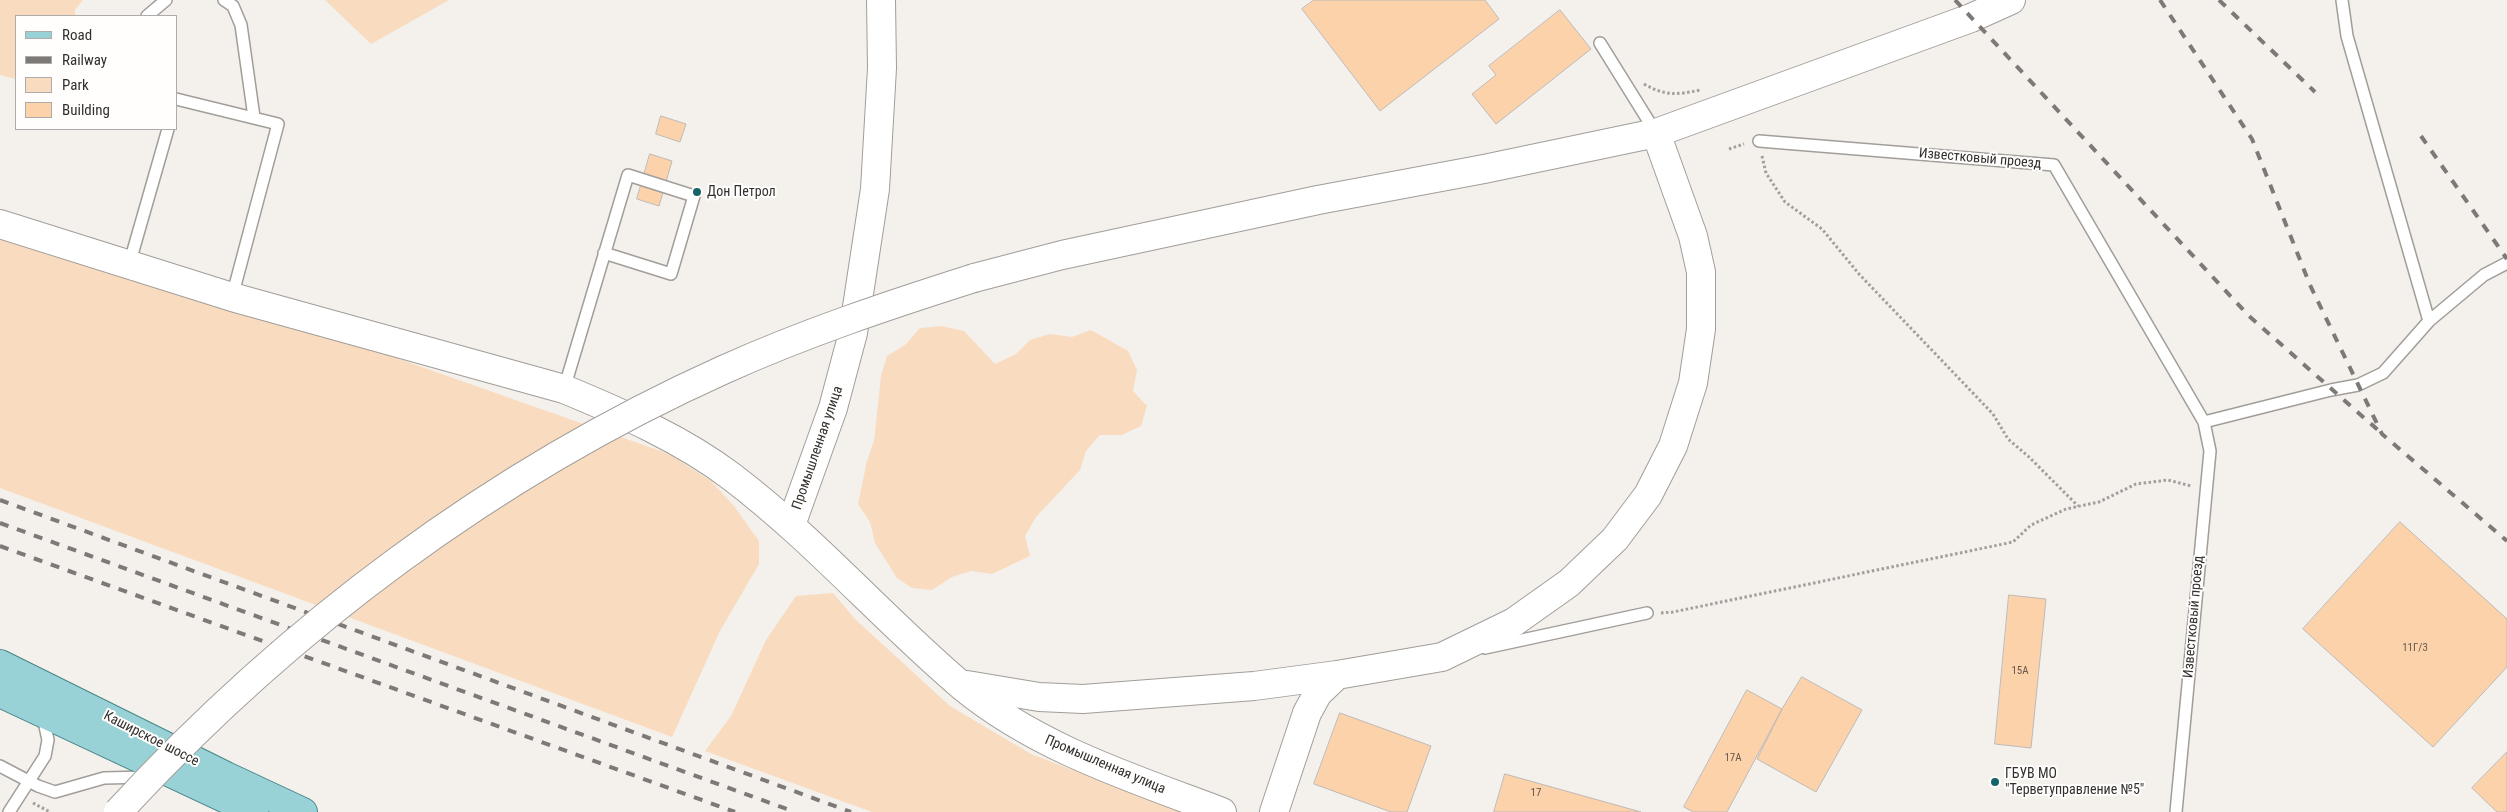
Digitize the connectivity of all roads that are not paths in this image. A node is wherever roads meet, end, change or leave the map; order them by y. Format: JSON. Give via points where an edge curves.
{"nodes":[{"id":1,"x":166,"y":0,"type":"edge"},
{"id":2,"x":224,"y":0,"type":"edge"},
{"id":3,"x":881,"y":0,"type":"edge"},
{"id":4,"x":2011,"y":0,"type":"edge"},
{"id":5,"x":2342,"y":0,"type":"edge"},
{"id":6,"x":148,"y":15,"type":"edge"},
{"id":7,"x":1600,"y":43,"type":"dead end"},
{"id":8,"x":178,"y":99,"type":"edge"},
{"id":9,"x":254,"y":118,"type":"junction"},
{"id":10,"x":166,"y":130,"type":"edge"},
{"id":11,"x":1656,"y":133,"type":"junction"},
{"id":12,"x":1760,"y":141,"type":"road end"},
{"id":13,"x":0,"y":224,"type":"edge"},
{"id":14,"x":604,"y":253,"type":"junction"},
{"id":15,"x":2507,"y":262,"type":"edge"},
{"id":16,"x":129,"y":265,"type":"junction"},
{"id":17,"x":232,"y":297,"type":"junction"},
{"id":18,"x":2429,"y":321,"type":"junction"},
{"id":19,"x":564,"y":389,"type":"junction"},
{"id":20,"x":2204,"y":422,"type":"junction"},
{"id":21,"x":791,"y":525,"type":"junction"},
{"id":22,"x":1647,"y":613,"type":"road end"},
{"id":23,"x":1442,"y":657,"type":"junction"},
{"id":24,"x":0,"y":664,"type":"edge"},
{"id":25,"x":1337,"y":675,"type":"junction"},
{"id":26,"x":960,"y":684,"type":"junction"},
{"id":27,"x":0,"y":693,"type":"edge"},
{"id":28,"x":40,"y":711,"type":"junction"},
{"id":29,"x":0,"y":766,"type":"edge"},
{"id":30,"x":151,"y":777,"type":"junction"},
{"id":31,"x":180,"y":778,"type":"junction"},
{"id":32,"x":28,"y":781,"type":"junction"},
{"id":33,"x":6,"y":811,"type":"edge"},
{"id":34,"x":118,"y":812,"type":"edge"},
{"id":35,"x":254,"y":812,"type":"edge"},
{"id":36,"x":303,"y":812,"type":"edge"},
{"id":37,"x":1222,"y":812,"type":"edge"},
{"id":38,"x":1274,"y":812,"type":"edge"},
{"id":39,"x":2176,"y":812,"type":"edge"}],
"edges":[{"from":1,"to":6,"type":"lane"},
{"from":2,"to":9,"type":"lane","via":[[233,6],[240,25]]},
{"from":3,"to":21,"type":"street","name":"Промышленная улица","via":[[882,68],[875,189],[853,334],[833,408]]},
{"from":4,"to":11,"type":"street","via":[[1971,18]]},
{"from":5,"to":18,"type":"lane","via":[[2348,36]]},
{"from":7,"to":11,"type":"lane"},
{"from":8,"to":9,"type":"lane"},
{"from":9,"to":17,"type":"lane","via":[[278,124]]},
{"from":10,"to":16,"type":"lane"},
{"from":11,"to":23,"type":"street","via":[[1692,236],[1701,272],[1701,329],[1693,383],[1673,446],[1648,495],[1620,532],[1569,584],[1514,622]]},
{"from":11,"to":30,"type":"street","bridge":true,"via":[[1062,254],[867,312],[794,340],[652,404],[575,446],[468,512],[343,602],[242,687]]},
{"from":12,"to":20,"type":"lane","name":"Известковый проезд","via":[[2054,166]]},
{"from":13,"to":16,"type":"street"},
{"from":14,"to":14,"type":"lane","via":[[628,175],[694,196],[671,274]]},
{"from":14,"to":19,"type":"lane"},
{"from":15,"to":18,"type":"lane","via":[[2484,275]]},
{"from":16,"to":17,"type":"street"},
{"from":17,"to":19,"type":"street"},
{"from":18,"to":20,"type":"lane","via":[[2383,373],[2358,385]]},
{"from":19,"to":21,"type":"street","via":[[680,443],[731,476]]},
{"from":20,"to":39,"type":"lane","name":"Известковый проезд","via":[[2210,451]]},
{"from":21,"to":26,"type":"street","name":"Промышленная улица"},
{"from":22,"to":23,"type":"lane"},
{"from":23,"to":25,"type":"street"},
{"from":24,"to":36,"type":"main road","name":"Каширское шоссе"},
{"from":25,"to":26,"type":"street","via":[[1254,686],[1082,699],[1039,697]]},
{"from":25,"to":38,"type":"street","via":[[1318,693],[1307,713]]},
{"from":26,"to":37,"type":"street","name":"Промышленная улица","via":[[1041,738],[1096,764]]},
{"from":27,"to":28,"type":"main road","name":"Каширское шоссе"},
{"from":28,"to":31,"type":"main road","name":"Каширское шоссе"},
{"from":28,"to":32,"type":"lane","via":[[47,731],[47,748]]},
{"from":29,"to":32,"type":"lane"},
{"from":30,"to":31,"type":"lane"},
{"from":30,"to":32,"type":"lane","via":[[104,778],[55,792]]},
{"from":30,"to":34,"type":"street","bridge":true},
{"from":31,"to":35,"type":"main road","name":"Каширское шоссе"},
{"from":32,"to":33,"type":"lane"}]}
